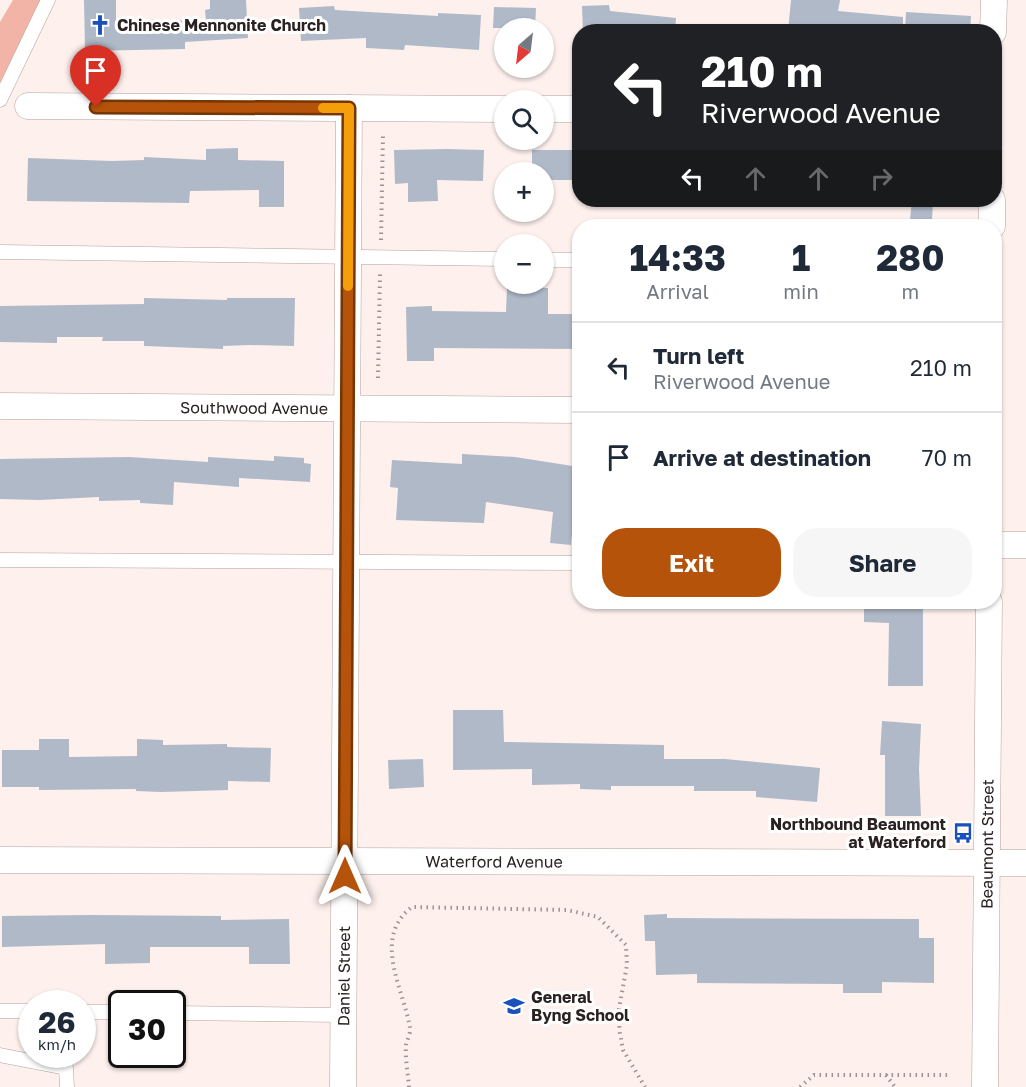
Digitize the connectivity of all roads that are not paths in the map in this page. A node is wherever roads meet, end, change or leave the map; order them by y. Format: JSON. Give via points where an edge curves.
{"nodes":[{"id":1,"x":48,"y":0,"type":"edge"},
{"id":2,"x":994,"y":0,"type":"edge"},
{"id":3,"x":993,"y":24,"type":"edge"},
{"id":4,"x":0,"y":100,"type":"edge"},
{"id":5,"x":28,"y":106,"type":"joint"},
{"id":6,"x":0,"y":107,"type":"edge"},
{"id":7,"x":349,"y":108,"type":"junction"},
{"id":8,"x":494,"y":109,"type":"edge"},
{"id":9,"x":554,"y":109,"type":"edge"},
{"id":10,"x":572,"y":109,"type":"edge"},
{"id":11,"x":0,"y":252,"type":"edge"},
{"id":12,"x":348,"y":258,"type":"junction"},
{"id":13,"x":494,"y":259,"type":"edge"},
{"id":14,"x":554,"y":260,"type":"edge"},
{"id":15,"x":572,"y":260,"type":"edge"},
{"id":16,"x":0,"y":406,"type":"edge"},
{"id":17,"x":346,"y":407,"type":"junction"},
{"id":18,"x":572,"y":410,"type":"edge"},
{"id":19,"x":1002,"y":545,"type":"edge"},
{"id":20,"x":1026,"y":545,"type":"edge"},
{"id":21,"x":0,"y":560,"type":"edge"},
{"id":22,"x":346,"y":562,"type":"junction"},
{"id":23,"x":572,"y":563,"type":"edge"},
{"id":24,"x":989,"y":609,"type":"edge"},
{"id":25,"x":0,"y":860,"type":"edge"},
{"id":26,"x":987,"y":862,"type":"junction"},
{"id":27,"x":345,"y":863,"type":"junction"},
{"id":28,"x":1026,"y":863,"type":"edge"},
{"id":29,"x":0,"y":1011,"type":"edge"},
{"id":30,"x":18,"y":1011,"type":"edge"},
{"id":31,"x":186,"y":1013,"type":"edge"},
{"id":32,"x":342,"y":1015,"type":"junction"},
{"id":33,"x":0,"y":1055,"type":"edge"},
{"id":34,"x":67,"y":1087,"type":"edge"},
{"id":35,"x":343,"y":1087,"type":"edge"},
{"id":36,"x":985,"y":1087,"type":"edge"}],
"edges":[{"from":1,"to":4,"type":"lane"},
{"from":2,"to":3,"type":"street"},
{"from":5,"to":6,"type":"lane"},
{"from":5,"to":7,"type":"street"},
{"from":7,"to":8,"type":"street"},
{"from":7,"to":12,"type":"street","name":"Daniel Street"},
{"from":9,"to":10,"type":"street"},
{"from":11,"to":12,"type":"lane"},
{"from":12,"to":13,"type":"lane"},
{"from":12,"to":17,"type":"street","name":"Daniel Street"},
{"from":14,"to":15,"type":"lane"},
{"from":16,"to":17,"type":"street","name":"Southwood Avenue"},
{"from":17,"to":18,"type":"street","name":"Southwood Avenue"},
{"from":17,"to":22,"type":"street","name":"Daniel Street"},
{"from":19,"to":20,"type":"street"},
{"from":21,"to":22,"type":"lane"},
{"from":22,"to":23,"type":"lane"},
{"from":22,"to":27,"type":"street","name":"Daniel Street"},
{"from":24,"to":26,"type":"street","name":"Beaumont Street"},
{"from":25,"to":27,"type":"street","name":"Waterford Avenue"},
{"from":26,"to":27,"type":"street","name":"Waterford Avenue"},
{"from":26,"to":28,"type":"street","name":"Waterford Avenue"},
{"from":26,"to":36,"type":"street","name":"Beaumont Street"},
{"from":27,"to":32,"type":"street","name":"Daniel Street"},
{"from":29,"to":30,"type":"lane"},
{"from":31,"to":32,"type":"lane"},
{"from":32,"to":35,"type":"street","name":"Daniel Street"},
{"from":33,"to":34,"type":"lane","via":[[66,1068]]}]}
